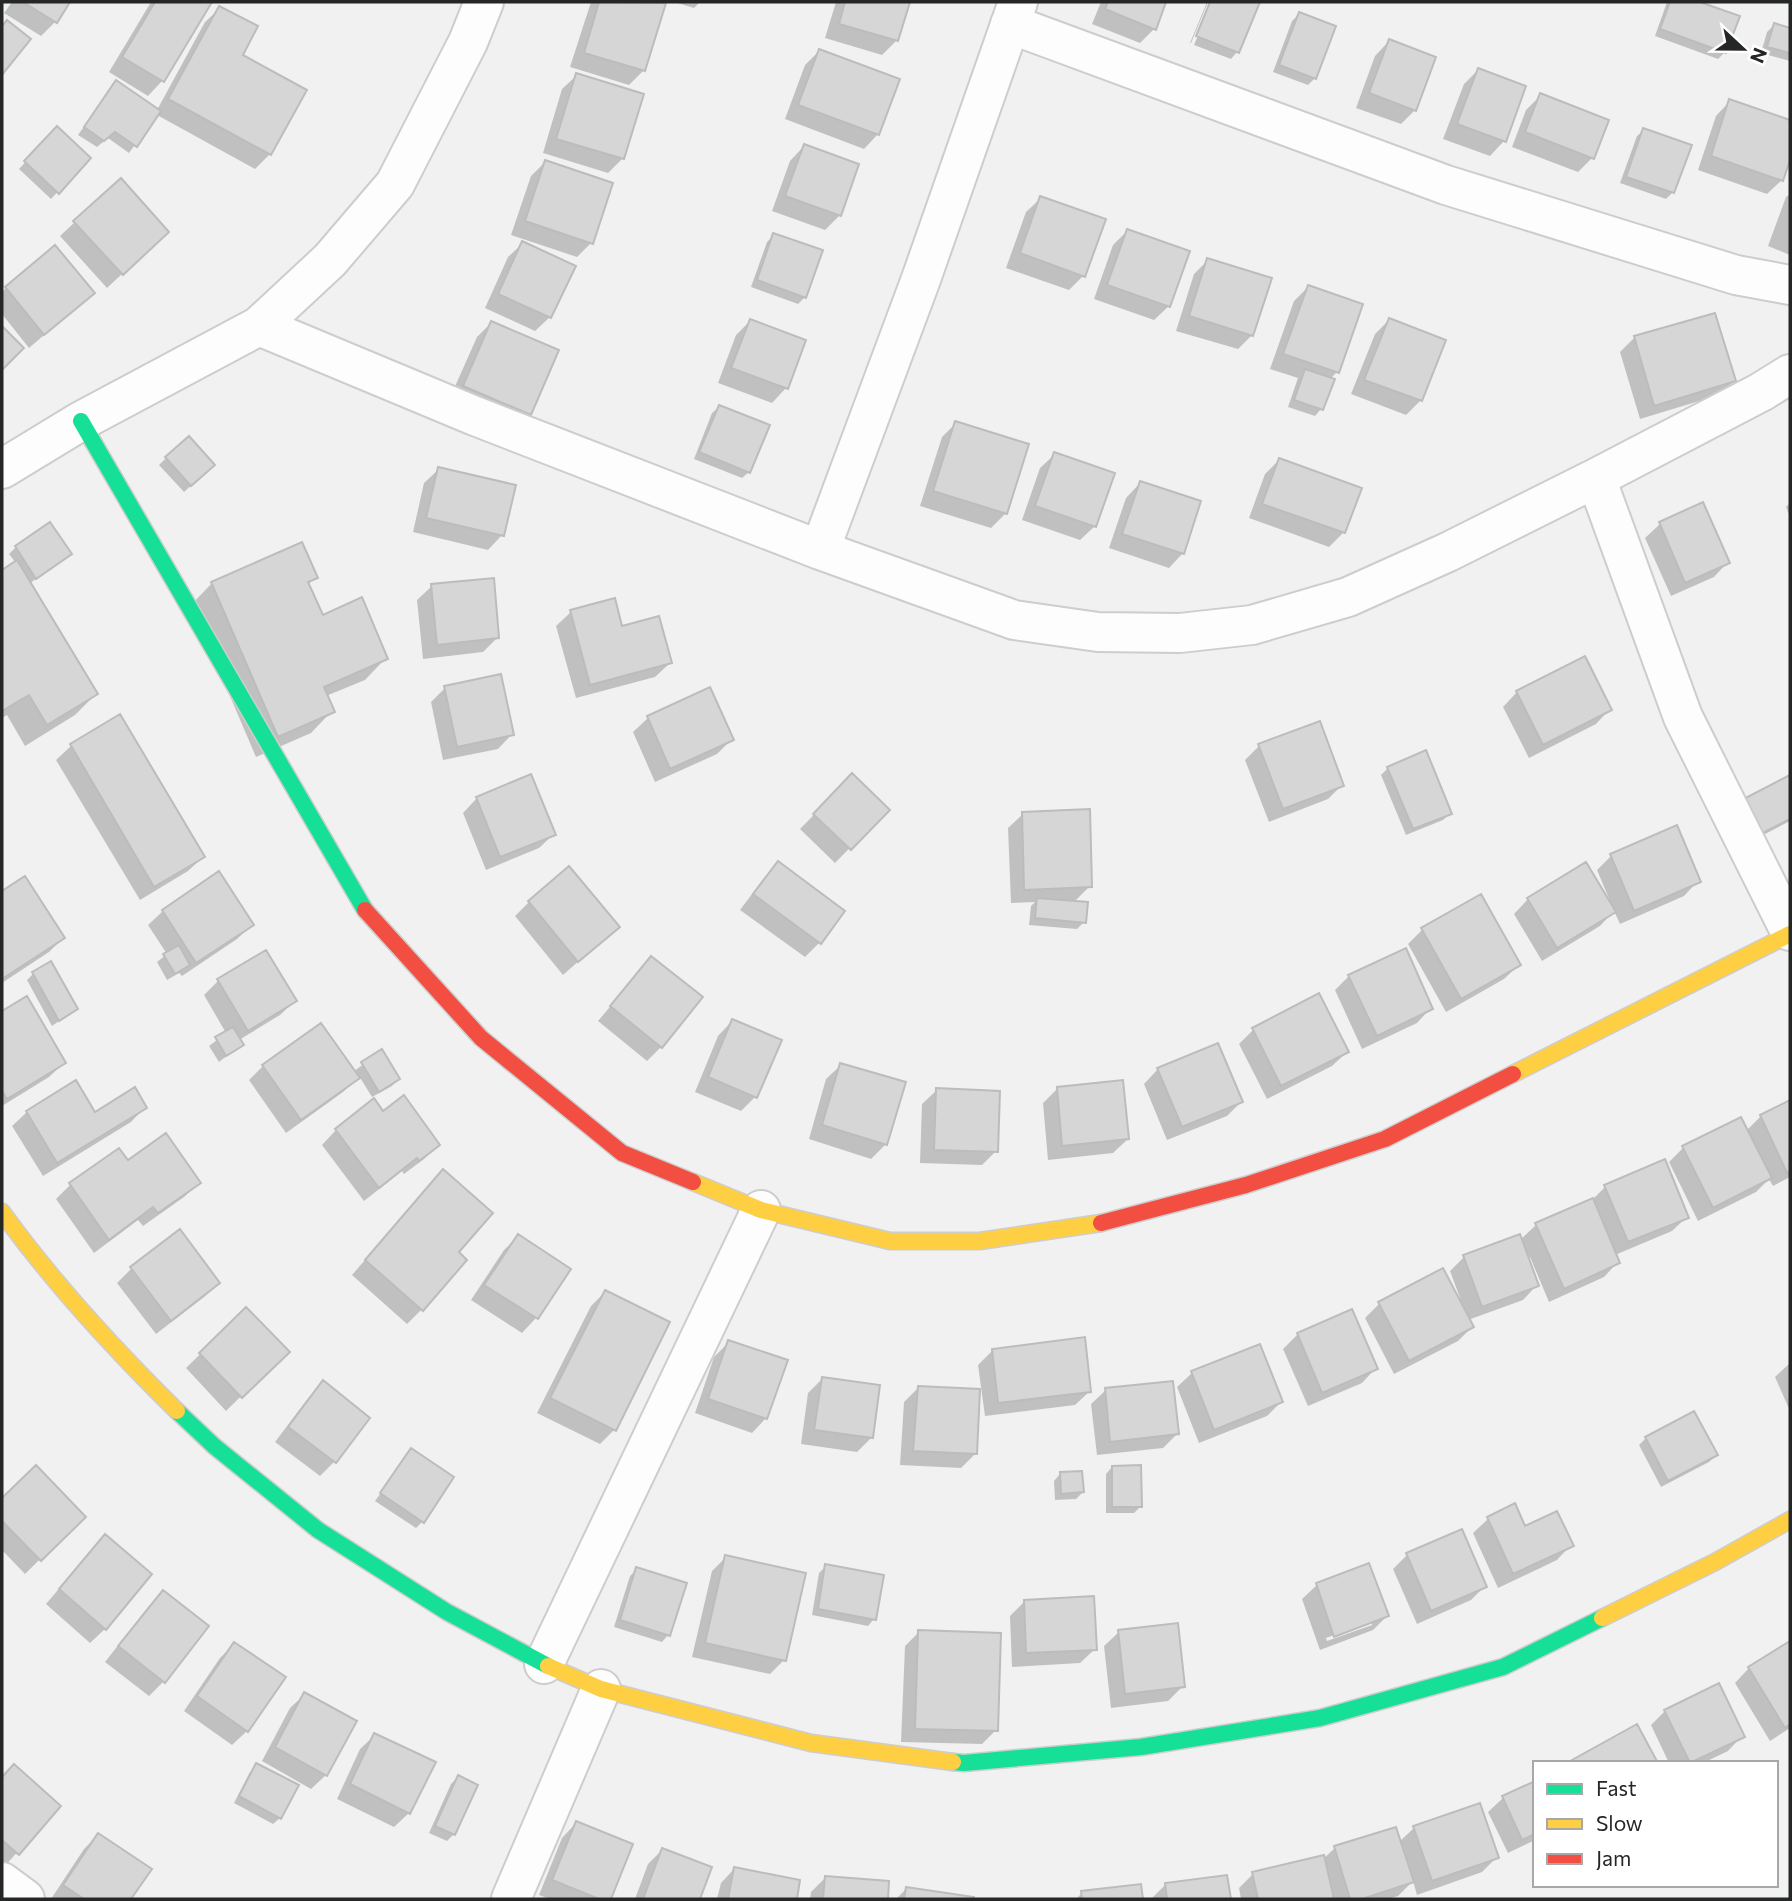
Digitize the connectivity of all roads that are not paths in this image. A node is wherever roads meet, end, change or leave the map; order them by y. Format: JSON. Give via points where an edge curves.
{"nodes":[{"id":1,"x":484,"y":2,"type":"edge"},
{"id":2,"x":1014,"y":13,"type":"edge"},
{"id":3,"x":1790,"y":285,"type":"edge"},
{"id":4,"x":259,"y":326,"type":"junction"},
{"id":5,"x":1790,"y":374,"type":"edge"},
{"id":6,"x":81,"y":421,"type":"junction"},
{"id":7,"x":2,"y":470,"type":"edge"},
{"id":8,"x":1596,"y":478,"type":"junction"},
{"id":9,"x":820,"y":550,"type":"junction"},
{"id":10,"x":1790,"y":933,"type":"edge"},
{"id":11,"x":761,"y":1210,"type":"junction"},
{"id":12,"x":2,"y":1212,"type":"edge"},
{"id":13,"x":1790,"y":1520,"type":"edge"},
{"id":14,"x":544,"y":1664,"type":"junction"},
{"id":15,"x":601,"y":1689,"type":"junction"},
{"id":16,"x":2,"y":1882,"type":"edge"},
{"id":17,"x":25,"y":1899,"type":"edge"},
{"id":18,"x":511,"y":1899,"type":"edge"}],
"edges":[{"from":1,"to":4,"type":"street","via":[[396,184],[330,260]]},
{"from":2,"to":3,"type":"street","via":[[1446,185],[1736,275]]},
{"from":2,"to":9,"type":"street","via":[[922,279]]},
{"from":4,"to":6,"type":"street"},
{"from":4,"to":9,"type":"street"},
{"from":5,"to":8,"type":"street"},
{"from":6,"to":7,"type":"street"},
{"from":6,"to":11,"type":"street","via":[[369,917],[481,1038],[622,1153]]},
{"from":8,"to":9,"type":"street","via":[[1348,597],[1252,625],[1180,633],[1098,632],[1014,620]]},
{"from":8,"to":10,"type":"street","via":[[1683,717]]},
{"from":10,"to":11,"type":"street","via":[[1385,1139],[1246,1185],[1089,1226],[980,1241],[890,1241]]},
{"from":11,"to":14,"type":"street"},
{"from":12,"to":14,"type":"street","via":[[36,1259],[128,1363],[214,1446],[318,1530],[447,1612]]},
{"from":13,"to":15,"type":"street","via":[[1503,1667],[1320,1718],[1141,1747],[964,1763],[811,1743]]},
{"from":14,"to":15,"type":"street"},
{"from":15,"to":18,"type":"street"},
{"from":16,"to":17,"type":"street"}]}
